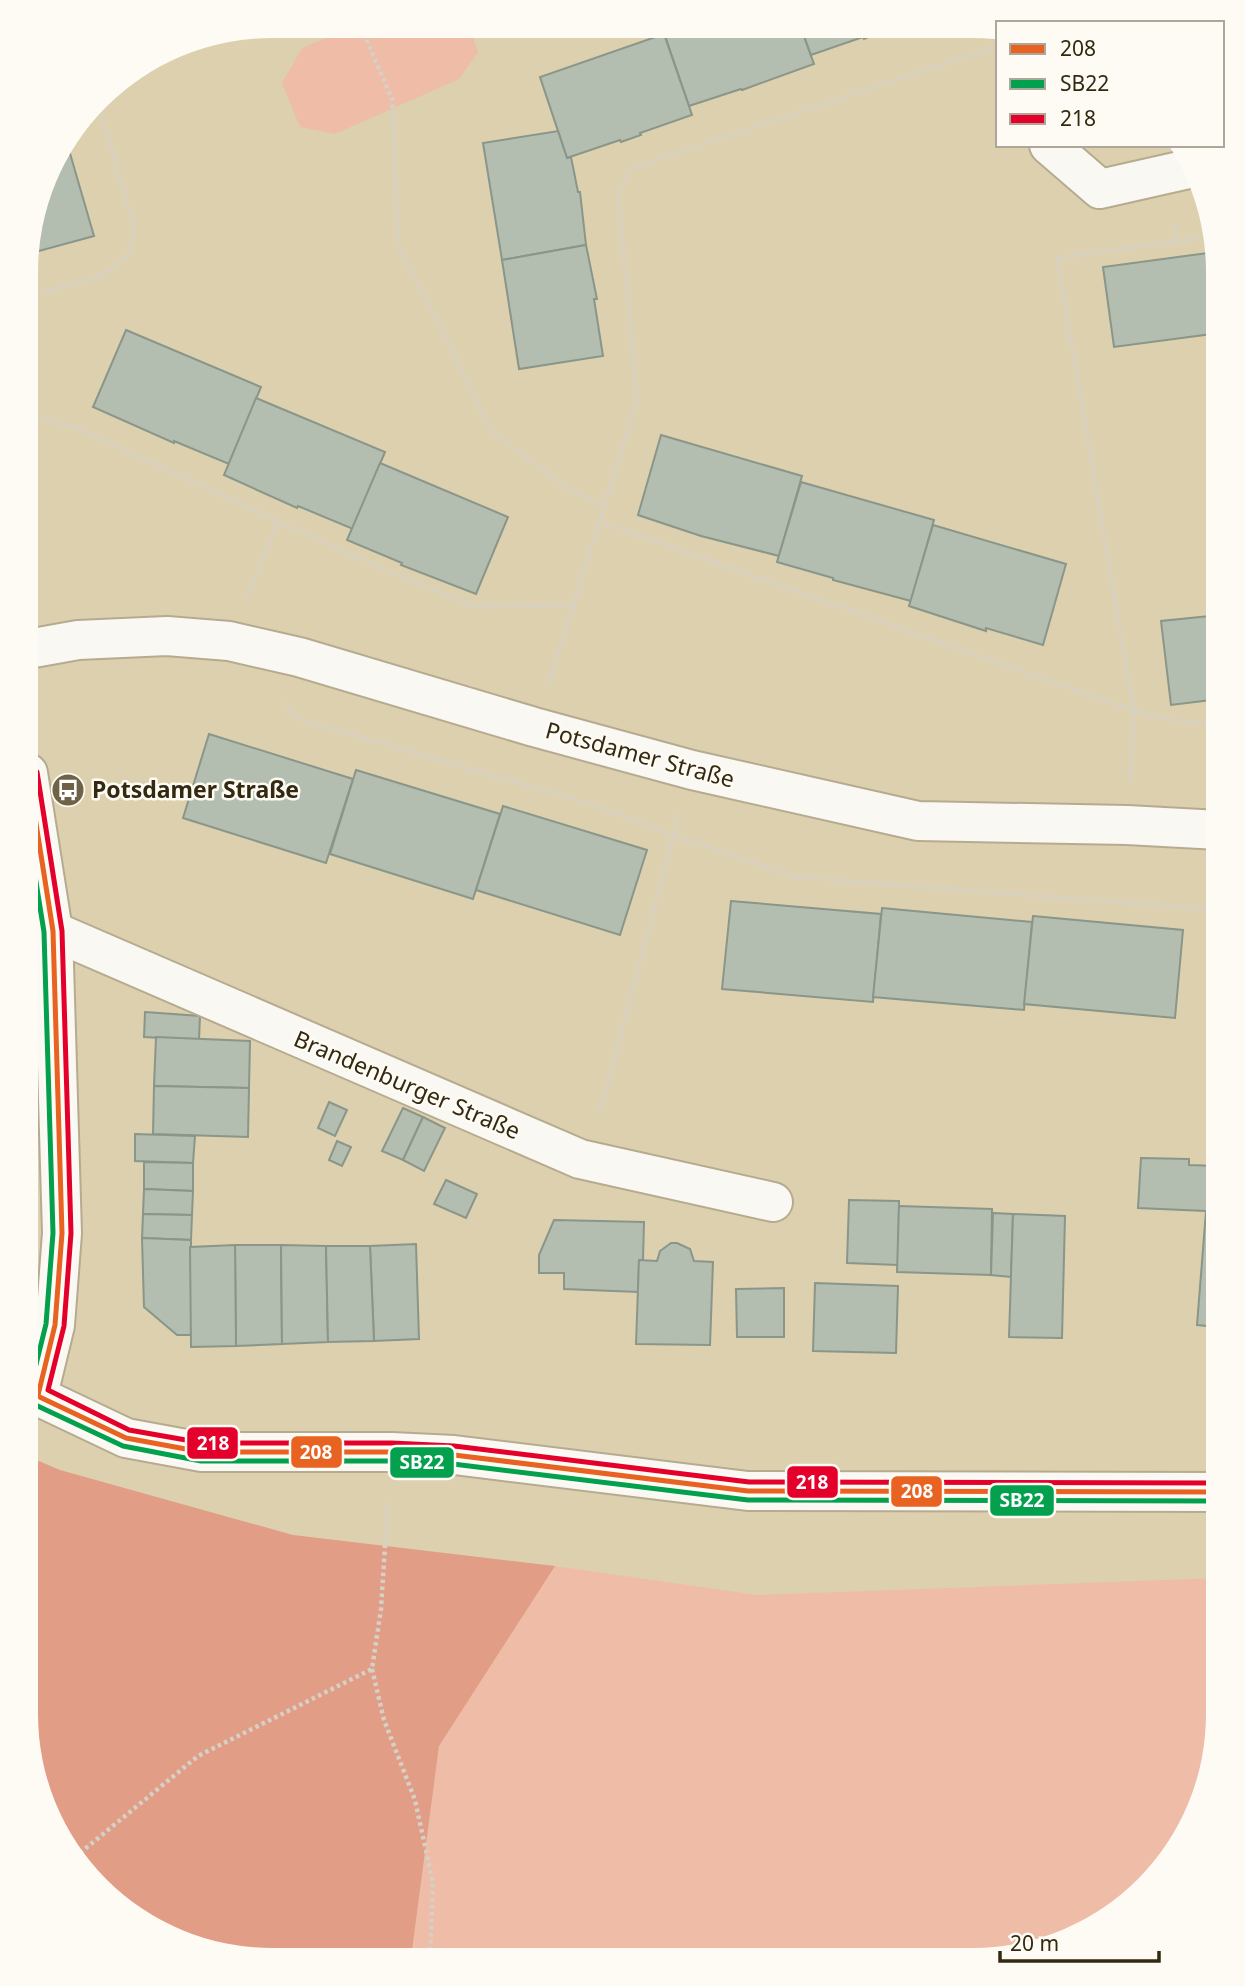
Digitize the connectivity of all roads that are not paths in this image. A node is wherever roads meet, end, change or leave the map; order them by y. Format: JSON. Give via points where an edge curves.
{"nodes":[{"id":1,"x":1051,"y":147,"type":"edge"},
{"id":2,"x":1180,"y":171,"type":"edge"},
{"id":3,"x":38,"y":647,"type":"edge"},
{"id":4,"x":1206,"y":829,"type":"edge"},
{"id":5,"x":38,"y":836,"type":"edge"},
{"id":6,"x":53,"y":931,"type":"junction"},
{"id":7,"x":773,"y":1202,"type":"dead end"},
{"id":8,"x":38,"y":1375,"type":"edge"},
{"id":9,"x":38,"y":1396,"type":"edge"},
{"id":10,"x":1206,"y":1492,"type":"edge"}],
"edges":[{"from":1,"to":2,"type":"street","via":[[1100,189]]},
{"from":3,"to":4,"type":"street","name":"Potsdamer Straße","via":[[78,640],[167,636],[229,640],[692,770],[918,821]]},
{"from":5,"to":6,"type":"street"},
{"from":6,"to":7,"type":"street","name":"Brandenburger Straße","via":[[580,1160]]},
{"from":6,"to":8,"type":"street","via":[[62,1233],[55,1325]]},
{"from":9,"to":10,"type":"street","via":[[126,1438],[202,1452],[454,1455],[748,1491]]}]}
